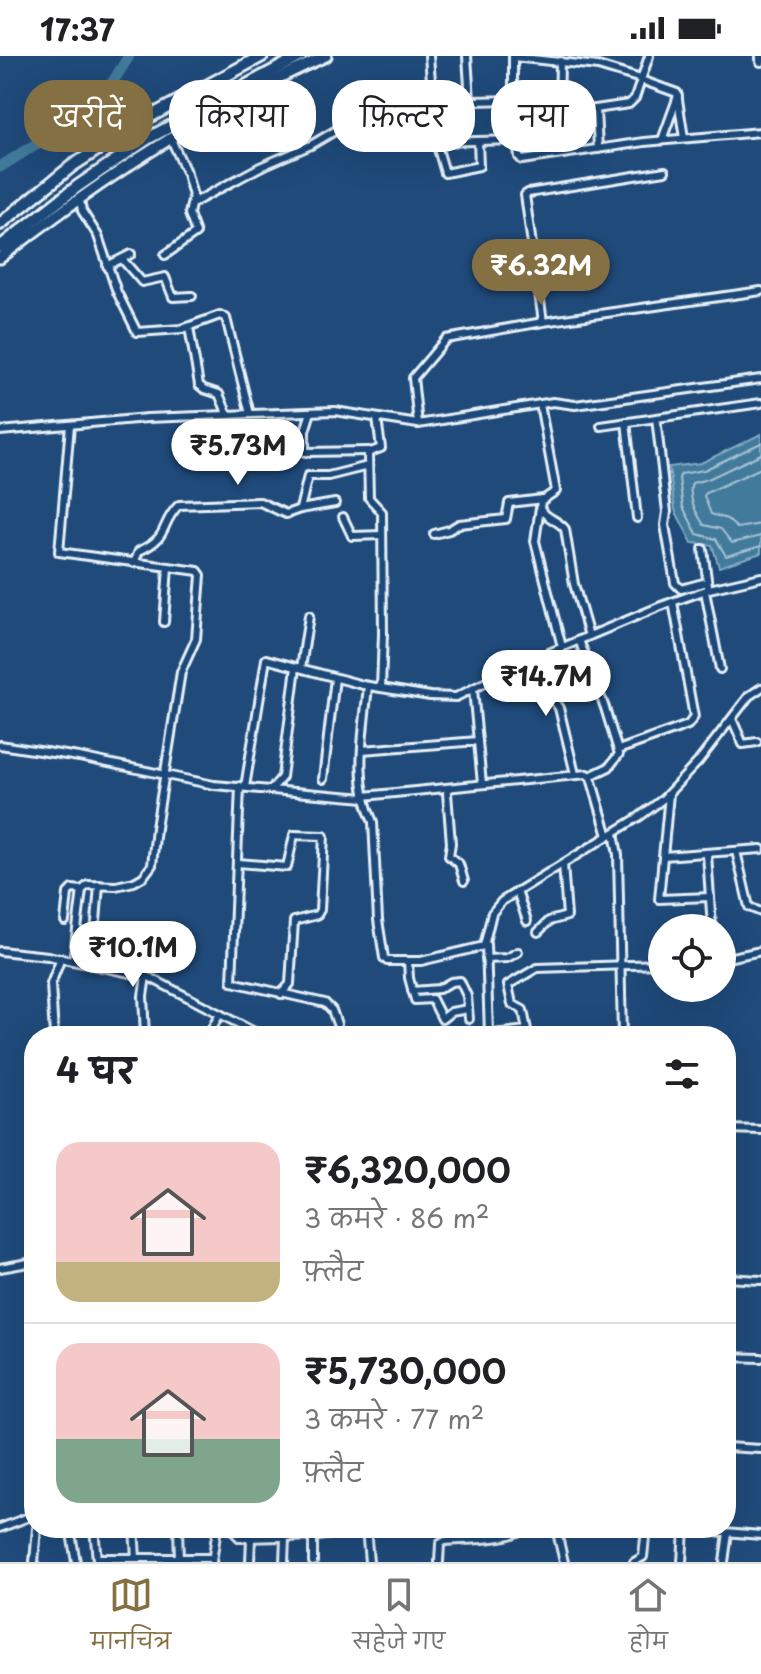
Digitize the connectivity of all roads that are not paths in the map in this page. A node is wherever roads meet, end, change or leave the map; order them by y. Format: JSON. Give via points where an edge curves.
{"nodes":[{"id":1,"x":262,"y":56,"type":"edge"},
{"id":2,"x":301,"y":56,"type":"edge"},
{"id":3,"x":326,"y":56,"type":"edge"},
{"id":4,"x":429,"y":56,"type":"edge"},
{"id":5,"x":467,"y":56,"type":"edge"},
{"id":6,"x":513,"y":56,"type":"edge"},
{"id":7,"x":649,"y":56,"type":"edge"},
{"id":8,"x":560,"y":61,"type":"junction"},
{"id":9,"x":272,"y":80,"type":"edge"},
{"id":10,"x":431,"y":80,"type":"edge"},
{"id":11,"x":469,"y":80,"type":"edge"},
{"id":12,"x":513,"y":80,"type":"edge"},
{"id":13,"x":560,"y":80,"type":"edge"},
{"id":14,"x":641,"y":80,"type":"junction"},
{"id":15,"x":678,"y":96,"type":"junction"},
{"id":16,"x":596,"y":109,"type":"joint"},
{"id":17,"x":761,"y":132,"type":"edge"},
{"id":18,"x":332,"y":133,"type":"edge"},
{"id":19,"x":169,"y":138,"type":"edge"},
{"id":20,"x":684,"y":138,"type":"junction"},
{"id":21,"x":662,"y":140,"type":"junction"},
{"id":22,"x":475,"y":141,"type":"edge"},
{"id":23,"x":478,"y":141,"type":"junction"},
{"id":24,"x":491,"y":141,"type":"edge"},
{"id":25,"x":598,"y":149,"type":"joint"},
{"id":26,"x":177,"y":152,"type":"edge"},
{"id":27,"x":438,"y":152,"type":"edge"},
{"id":28,"x":518,"y":152,"type":"edge"},
{"id":29,"x":577,"y":152,"type":"edge"},
{"id":30,"x":665,"y":171,"type":"dead end"},
{"id":31,"x":80,"y":200,"type":"junction"},
{"id":32,"x":193,"y":203,"type":"junction"},
{"id":33,"x":0,"y":224,"type":"edge"},
{"id":34,"x":0,"y":247,"type":"edge"},
{"id":35,"x":102,"y":253,"type":"junction"},
{"id":36,"x":131,"y":254,"type":"dead end"},
{"id":37,"x":165,"y":255,"type":"dead end"},
{"id":38,"x":0,"y":258,"type":"edge"},
{"id":39,"x":120,"y":260,"type":"junction"},
{"id":40,"x":107,"y":266,"type":"junction"},
{"id":41,"x":761,"y":291,"type":"edge"},
{"id":42,"x":192,"y":296,"type":"dead end"},
{"id":43,"x":543,"y":322,"type":"junction"},
{"id":44,"x":189,"y":327,"type":"junction"},
{"id":45,"x":761,"y":379,"type":"edge"},
{"id":46,"x":761,"y":403,"type":"edge"},
{"id":47,"x":540,"y":404,"type":"junction"},
{"id":48,"x":311,"y":412,"type":"junction"},
{"id":49,"x":250,"y":414,"type":"junction"},
{"id":50,"x":228,"y":415,"type":"junction"},
{"id":51,"x":377,"y":418,"type":"junction"},
{"id":52,"x":656,"y":418,"type":"junction"},
{"id":53,"x":626,"y":422,"type":"junction"},
{"id":54,"x":418,"y":424,"type":"junction"},
{"id":55,"x":70,"y":425,"type":"junction"},
{"id":56,"x":601,"y":426,"type":"dead end"},
{"id":57,"x":0,"y":431,"type":"edge"},
{"id":58,"x":369,"y":451,"type":"junction"},
{"id":59,"x":368,"y":466,"type":"junction"},
{"id":60,"x":543,"y":499,"type":"junction"},
{"id":61,"x":335,"y":503,"type":"dead end"},
{"id":62,"x":540,"y":508,"type":"junction"},
{"id":63,"x":300,"y":509,"type":"junction"},
{"id":64,"x":343,"y":517,"type":"dead end"},
{"id":65,"x":637,"y":518,"type":"dead end"},
{"id":66,"x":434,"y":534,"type":"dead end"},
{"id":67,"x":382,"y":535,"type":"junction"},
{"id":68,"x":703,"y":549,"type":"dead end"},
{"id":69,"x":134,"y":563,"type":"junction"},
{"id":70,"x":168,"y":567,"type":"junction"},
{"id":71,"x":761,"y":577,"type":"edge"},
{"id":72,"x":707,"y":587,"type":"junction"},
{"id":73,"x":673,"y":602,"type":"junction"},
{"id":74,"x":309,"y":616,"type":"dead end"},
{"id":75,"x":164,"y":622,"type":"dead end"},
{"id":76,"x":589,"y":636,"type":"junction"},
{"id":77,"x":579,"y":640,"type":"junction"},
{"id":78,"x":562,"y":647,"type":"junction"},
{"id":79,"x":535,"y":658,"type":"junction"},
{"id":80,"x":298,"y":668,"type":"junction"},
{"id":81,"x":720,"y":669,"type":"dead end"},
{"id":82,"x":335,"y":678,"type":"junction"},
{"id":83,"x":368,"y":686,"type":"junction"},
{"id":84,"x":381,"y":688,"type":"junction"},
{"id":85,"x":761,"y":688,"type":"edge"},
{"id":86,"x":473,"y":689,"type":"junction"},
{"id":87,"x":732,"y":719,"type":"junction"},
{"id":88,"x":478,"y":741,"type":"junction"},
{"id":89,"x":757,"y":742,"type":"dead end"},
{"id":90,"x":0,"y":745,"type":"edge"},
{"id":91,"x":362,"y":750,"type":"junction"},
{"id":92,"x":618,"y":750,"type":"junction"},
{"id":93,"x":164,"y":774,"type":"junction"},
{"id":94,"x":575,"y":774,"type":"junction"},
{"id":95,"x":590,"y":776,"type":"junction"},
{"id":96,"x":323,"y":779,"type":"dead end"},
{"id":97,"x":482,"y":784,"type":"junction"},
{"id":98,"x":243,"y":786,"type":"junction"},
{"id":99,"x":449,"y":788,"type":"junction"},
{"id":100,"x":271,"y":791,"type":"junction"},
{"id":101,"x":669,"y":794,"type":"junction"},
{"id":102,"x":365,"y":797,"type":"junction"},
{"id":103,"x":611,"y":835,"type":"junction"},
{"id":104,"x":761,"y":849,"type":"edge"},
{"id":105,"x":736,"y":851,"type":"junction"},
{"id":106,"x":707,"y":854,"type":"junction"},
{"id":107,"x":663,"y":856,"type":"junction"},
{"id":108,"x":238,"y":863,"type":"junction"},
{"id":109,"x":563,"y":864,"type":"junction"},
{"id":110,"x":464,"y":881,"type":"dead end"},
{"id":111,"x":99,"y":885,"type":"junction"},
{"id":112,"x":82,"y":890,"type":"junction"},
{"id":113,"x":517,"y":891,"type":"junction"},
{"id":114,"x":710,"y":897,"type":"junction"},
{"id":115,"x":761,"y":912,"type":"edge"},
{"id":116,"x":711,"y":914,"type":"edge"},
{"id":117,"x":65,"y":921,"type":"dead end"},
{"id":118,"x":527,"y":921,"type":"dead end"},
{"id":119,"x":538,"y":932,"type":"dead end"},
{"id":120,"x":76,"y":938,"type":"junction"},
{"id":121,"x":486,"y":944,"type":"junction"},
{"id":122,"x":0,"y":951,"type":"edge"},
{"id":123,"x":761,"y":951,"type":"edge"},
{"id":124,"x":518,"y":952,"type":"dead end"},
{"id":125,"x":736,"y":956,"type":"edge"},
{"id":126,"x":61,"y":958,"type":"junction"},
{"id":127,"x":486,"y":959,"type":"junction"},
{"id":128,"x":73,"y":961,"type":"junction"},
{"id":129,"x":408,"y":961,"type":"junction"},
{"id":130,"x":648,"y":965,"type":"edge"},
{"id":131,"x":620,"y":967,"type":"junction"},
{"id":132,"x":146,"y":976,"type":"junction"},
{"id":133,"x":412,"y":991,"type":"junction"},
{"id":134,"x":281,"y":994,"type":"junction"},
{"id":135,"x":468,"y":1009,"type":"junction"},
{"id":136,"x":220,"y":1014,"type":"junction"},
{"id":137,"x":469,"y":1019,"type":"dead end"},
{"id":138,"x":337,"y":1024,"type":"dead end"},
{"id":139,"x":53,"y":1026,"type":"edge"},
{"id":140,"x":144,"y":1026,"type":"edge"},
{"id":141,"x":213,"y":1026,"type":"edge"},
{"id":142,"x":242,"y":1026,"type":"edge"},
{"id":143,"x":482,"y":1026,"type":"edge"},
{"id":144,"x":526,"y":1026,"type":"edge"},
{"id":145,"x":622,"y":1026,"type":"edge"},
{"id":146,"x":736,"y":1129,"type":"edge"},
{"id":147,"x":761,"y":1130,"type":"edge"},
{"id":148,"x":24,"y":1264,"type":"edge"},
{"id":149,"x":0,"y":1268,"type":"edge"},
{"id":150,"x":736,"y":1279,"type":"edge"},
{"id":151,"x":761,"y":1280,"type":"edge"},
{"id":152,"x":736,"y":1357,"type":"edge"},
{"id":153,"x":761,"y":1358,"type":"edge"},
{"id":154,"x":736,"y":1448,"type":"edge"},
{"id":155,"x":761,"y":1449,"type":"edge"},
{"id":156,"x":24,"y":1519,"type":"edge"},
{"id":157,"x":0,"y":1528,"type":"edge"},
{"id":158,"x":736,"y":1533,"type":"edge"},
{"id":159,"x":761,"y":1535,"type":"edge"},
{"id":160,"x":36,"y":1538,"type":"edge"},
{"id":161,"x":72,"y":1538,"type":"edge"},
{"id":162,"x":95,"y":1538,"type":"edge"},
{"id":163,"x":135,"y":1538,"type":"edge"},
{"id":164,"x":178,"y":1538,"type":"edge"},
{"id":165,"x":218,"y":1538,"type":"edge"},
{"id":166,"x":240,"y":1538,"type":"edge"},
{"id":167,"x":251,"y":1538,"type":"junction"},
{"id":168,"x":285,"y":1538,"type":"joint"},
{"id":169,"x":313,"y":1538,"type":"edge"},
{"id":170,"x":367,"y":1538,"type":"edge"},
{"id":171,"x":494,"y":1538,"type":"edge"},
{"id":172,"x":558,"y":1538,"type":"edge"},
{"id":173,"x":645,"y":1538,"type":"edge"},
{"id":174,"x":685,"y":1538,"type":"edge"},
{"id":175,"x":727,"y":1538,"type":"edge"},
{"id":176,"x":136,"y":1558,"type":"junction"},
{"id":177,"x":96,"y":1560,"type":"edge"},
{"id":178,"x":179,"y":1560,"type":"edge"},
{"id":179,"x":212,"y":1560,"type":"edge"},
{"id":180,"x":34,"y":1562,"type":"edge"},
{"id":181,"x":76,"y":1562,"type":"edge"},
{"id":182,"x":250,"y":1562,"type":"edge"},
{"id":183,"x":284,"y":1562,"type":"edge"},
{"id":184,"x":313,"y":1562,"type":"edge"},
{"id":185,"x":369,"y":1562,"type":"edge"},
{"id":186,"x":439,"y":1562,"type":"edge"},
{"id":187,"x":564,"y":1562,"type":"edge"},
{"id":188,"x":634,"y":1562,"type":"edge"},
{"id":189,"x":682,"y":1562,"type":"edge"},
{"id":190,"x":724,"y":1562,"type":"edge"}],
"edges":[{"from":1,"to":33,"type":"highway","via":[[140,122],[72,166]]},
{"from":2,"to":34,"type":"highway","via":[[147,139]]},
{"from":3,"to":9,"type":"main road"},
{"from":4,"to":10,"type":"street"},
{"from":5,"to":11,"type":"street"},
{"from":6,"to":8,"type":"street"},
{"from":6,"to":12,"type":"street"},
{"from":7,"to":14,"type":"street"},
{"from":8,"to":13,"type":"street"},
{"from":8,"to":14,"type":"street"},
{"from":14,"to":15,"type":"street"},
{"from":14,"to":16,"type":"street","via":[[629,104]]},
{"from":15,"to":20,"type":"street"},
{"from":15,"to":21,"type":"street"},
{"from":16,"to":25,"type":"street"},
{"from":17,"to":20,"type":"street"},
{"from":18,"to":32,"type":"street"},
{"from":19,"to":31,"type":"main road"},
{"from":20,"to":21,"type":"street"},
{"from":21,"to":25,"type":"street"},
{"from":22,"to":23,"type":"street"},
{"from":23,"to":24,"type":"street"},
{"from":23,"to":27,"type":"street","via":[[479,166],[448,174]]},
{"from":26,"to":32,"type":"street"},
{"from":28,"to":29,"type":"street","via":[[522,160]]},
{"from":30,"to":43,"type":"street","via":[[525,195]]},
{"from":31,"to":35,"type":"street"},
{"from":31,"to":38,"type":"main road"},
{"from":32,"to":37,"type":"street","via":[[189,214],[195,235]]},
{"from":35,"to":39,"type":"street"},
{"from":35,"to":40,"type":"street"},
{"from":36,"to":39,"type":"street"},
{"from":39,"to":40,"type":"street"},
{"from":39,"to":42,"type":"street","via":[[142,282],[165,277],[173,297]]},
{"from":40,"to":44,"type":"street","via":[[137,332]]},
{"from":41,"to":43,"type":"street"},
{"from":43,"to":54,"type":"street","via":[[443,341],[413,378]]},
{"from":44,"to":49,"type":"street","via":[[220,315],[226,318]]},
{"from":44,"to":50,"type":"street","via":[[199,385],[219,394]]},
{"from":45,"to":47,"type":"street","via":[[575,405]]},
{"from":46,"to":52,"type":"street"},
{"from":47,"to":54,"type":"street"},
{"from":47,"to":60,"type":"street","via":[[556,487]]},
{"from":48,"to":49,"type":"street"},
{"from":48,"to":51,"type":"street"},
{"from":48,"to":58,"type":"street","via":[[305,452]]},
{"from":49,"to":50,"type":"street"},
{"from":50,"to":55,"type":"street"},
{"from":51,"to":54,"type":"street"},
{"from":51,"to":58,"type":"street","via":[[381,448]]},
{"from":52,"to":53,"type":"street"},
{"from":52,"to":72,"type":"street","via":[[675,583],[681,589]]},
{"from":53,"to":56,"type":"street"},
{"from":53,"to":65,"type":"street"},
{"from":55,"to":57,"type":"street"},
{"from":55,"to":69,"type":"street","via":[[59,552]]},
{"from":58,"to":59,"type":"street"},
{"from":59,"to":63,"type":"street","via":[[308,476]]},
{"from":59,"to":67,"type":"street","via":[[369,498],[382,512]]},
{"from":60,"to":62,"type":"street"},
{"from":60,"to":66,"type":"street","via":[[509,503],[506,519],[459,524]]},
{"from":61,"to":63,"type":"street"},
{"from":62,"to":76,"type":"street","via":[[565,529]]},
{"from":62,"to":78,"type":"street","via":[[535,541]]},
{"from":63,"to":69,"type":"street","via":[[283,514],[260,502],[179,505],[160,539],[139,551]]},
{"from":64,"to":67,"type":"street","via":[[352,536]]},
{"from":67,"to":84,"type":"street"},
{"from":68,"to":72,"type":"street"},
{"from":69,"to":70,"type":"street"},
{"from":70,"to":75,"type":"street"},
{"from":70,"to":93,"type":"street","via":[[201,575],[196,639],[181,672]]},
{"from":71,"to":72,"type":"street"},
{"from":72,"to":73,"type":"street"},
{"from":72,"to":81,"type":"street"},
{"from":73,"to":76,"type":"street"},
{"from":73,"to":92,"type":"street","via":[[694,717],[688,725]]},
{"from":74,"to":80,"type":"street"},
{"from":76,"to":77,"type":"street"},
{"from":77,"to":78,"type":"street"},
{"from":77,"to":92,"type":"street"},
{"from":78,"to":79,"type":"street"},
{"from":79,"to":86,"type":"street"},
{"from":79,"to":94,"type":"street","via":[[559,708]]},
{"from":80,"to":82,"type":"street"},
{"from":80,"to":98,"type":"street","via":[[264,661]]},
{"from":80,"to":100,"type":"street","via":[[282,777]]},
{"from":82,"to":83,"type":"street"},
{"from":82,"to":96,"type":"street"},
{"from":83,"to":84,"type":"street"},
{"from":83,"to":91,"type":"street"},
{"from":84,"to":86,"type":"street","via":[[451,698]]},
{"from":85,"to":87,"type":"street"},
{"from":86,"to":88,"type":"street"},
{"from":87,"to":89,"type":"street","via":[[743,744]]},
{"from":87,"to":101,"type":"street"},
{"from":88,"to":91,"type":"street"},
{"from":88,"to":97,"type":"street"},
{"from":90,"to":93,"type":"street"},
{"from":91,"to":102,"type":"street"},
{"from":92,"to":95,"type":"street","via":[[609,767]]},
{"from":93,"to":98,"type":"street"},
{"from":93,"to":111,"type":"street","via":[[152,865],[134,882]]},
{"from":94,"to":95,"type":"street"},
{"from":94,"to":97,"type":"street"},
{"from":95,"to":103,"type":"street"},
{"from":97,"to":99,"type":"street"},
{"from":98,"to":100,"type":"street"},
{"from":98,"to":108,"type":"street"},
{"from":99,"to":102,"type":"street"},
{"from":99,"to":110,"type":"street","via":[[449,856],[459,864]]},
{"from":100,"to":102,"type":"street"},
{"from":101,"to":103,"type":"street"},
{"from":101,"to":107,"type":"street"},
{"from":102,"to":129,"type":"street","via":[[373,822],[384,958]]},
{"from":103,"to":109,"type":"street"},
{"from":103,"to":131,"type":"street","via":[[618,855]]},
{"from":104,"to":105,"type":"street"},
{"from":105,"to":106,"type":"street"},
{"from":105,"to":115,"type":"street","via":[[749,907]]},
{"from":106,"to":107,"type":"street"},
{"from":106,"to":114,"type":"street"},
{"from":107,"to":114,"type":"street","via":[[659,899]]},
{"from":108,"to":134,"type":"street","via":[[232,982]]},
{"from":108,"to":134,"type":"street","via":[[287,867],[294,835],[324,836],[320,910],[294,921],[290,984]]},
{"from":109,"to":113,"type":"street"},
{"from":109,"to":119,"type":"street","via":[[567,916],[549,921]]},
{"from":111,"to":112,"type":"street"},
{"from":111,"to":120,"type":"street","via":[[95,934]]},
{"from":112,"to":117,"type":"street","via":[[68,893]]},
{"from":112,"to":120,"type":"street"},
{"from":113,"to":118,"type":"street"},
{"from":113,"to":121,"type":"street","via":[[496,906]]},
{"from":114,"to":116,"type":"street"},
{"from":120,"to":128,"type":"street"},
{"from":121,"to":127,"type":"street"},
{"from":121,"to":129,"type":"street"},
{"from":122,"to":126,"type":"street"},
{"from":123,"to":125,"type":"street"},
{"from":124,"to":127,"type":"street"},
{"from":126,"to":128,"type":"street"},
{"from":126,"to":139,"type":"street","via":[[51,984]]},
{"from":127,"to":143,"type":"street"},
{"from":128,"to":132,"type":"street"},
{"from":129,"to":133,"type":"street"},
{"from":130,"to":131,"type":"street"},
{"from":131,"to":144,"type":"street","via":[[534,968],[508,985],[512,1004],[523,1010]]},
{"from":131,"to":145,"type":"street"},
{"from":132,"to":136,"type":"street"},
{"from":132,"to":140,"type":"street"},
{"from":133,"to":135,"type":"street","via":[[415,1000],[433,1000],[442,1019]]},
{"from":133,"to":135,"type":"street","via":[[460,981]]},
{"from":134,"to":138,"type":"street","via":[[325,1003]]},
{"from":135,"to":137,"type":"street"},
{"from":136,"to":141,"type":"street"},
{"from":136,"to":142,"type":"street"},
{"from":146,"to":147,"type":"street"},
{"from":148,"to":149,"type":"street"},
{"from":150,"to":151,"type":"street"},
{"from":152,"to":153,"type":"street"},
{"from":154,"to":155,"type":"street"},
{"from":156,"to":157,"type":"street"},
{"from":158,"to":159,"type":"street"},
{"from":160,"to":180,"type":"street"},
{"from":161,"to":181,"type":"street"},
{"from":162,"to":177,"type":"street"},
{"from":163,"to":176,"type":"street"},
{"from":164,"to":178,"type":"street"},
{"from":165,"to":179,"type":"street"},
{"from":166,"to":167,"type":"street"},
{"from":167,"to":168,"type":"street"},
{"from":167,"to":182,"type":"street"},
{"from":168,"to":183,"type":"street"},
{"from":169,"to":184,"type":"street"},
{"from":170,"to":185,"type":"street"},
{"from":171,"to":186,"type":"street","via":[[445,1541]]},
{"from":172,"to":187,"type":"street"},
{"from":173,"to":188,"type":"street","via":[[643,1557]]},
{"from":174,"to":189,"type":"street"},
{"from":175,"to":190,"type":"street"},
{"from":176,"to":177,"type":"street"},
{"from":176,"to":178,"type":"street"},
{"from":178,"to":179,"type":"street"}]}
